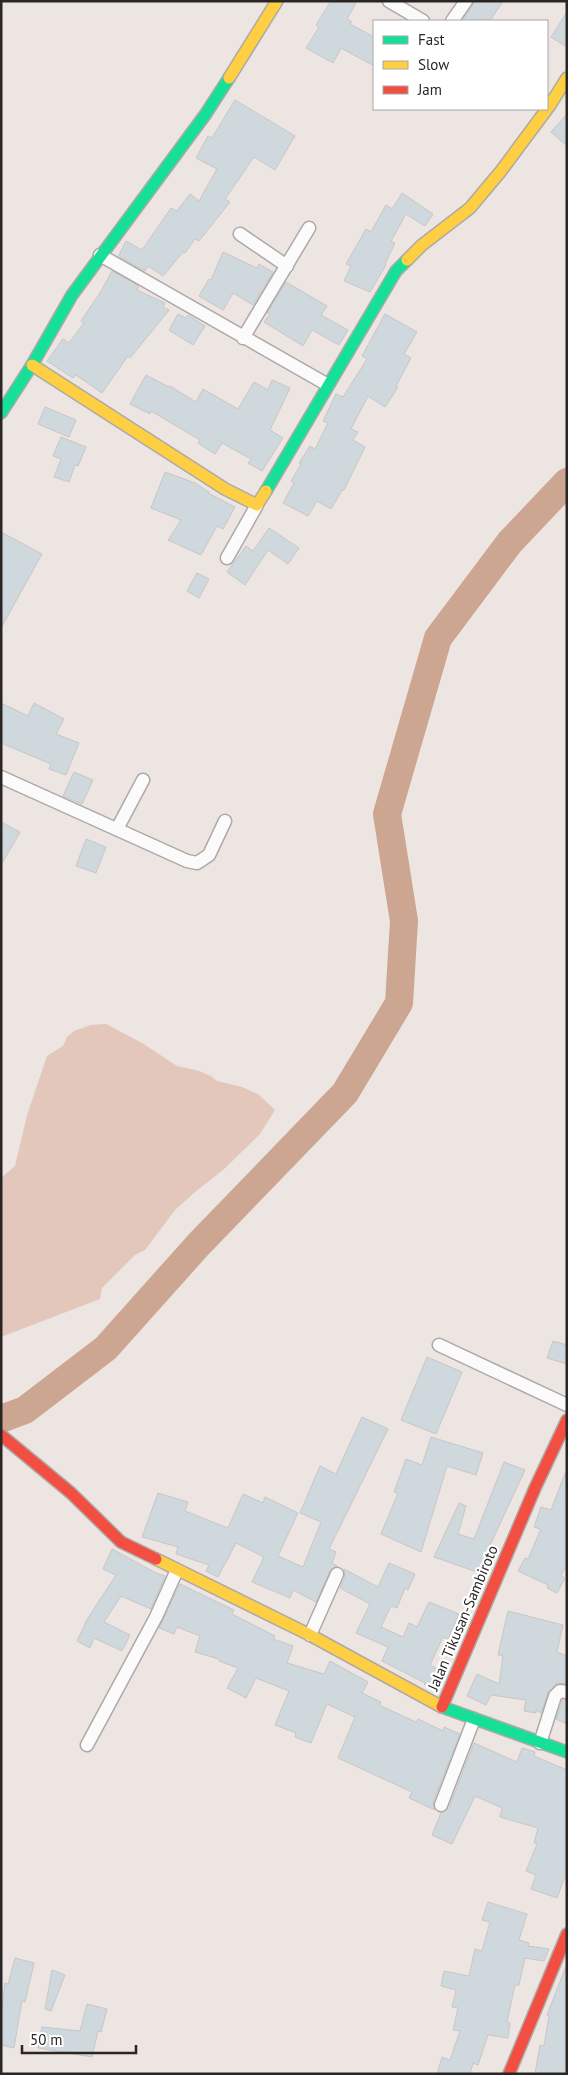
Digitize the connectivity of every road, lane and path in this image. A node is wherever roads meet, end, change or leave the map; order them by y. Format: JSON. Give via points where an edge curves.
{"nodes":[{"id":1,"x":277,"y":1,"type":"edge"},
{"id":2,"x":389,"y":1,"type":"edge"},
{"id":3,"x":466,"y":1,"type":"edge"},
{"id":4,"x":419,"y":20,"type":"edge"},
{"id":5,"x":453,"y":20,"type":"edge"},
{"id":6,"x":567,"y":78,"type":"edge"},
{"id":7,"x":548,"y":108,"type":"edge"},
{"id":8,"x":546,"y":110,"type":"edge"},
{"id":9,"x":309,"y":228,"type":"dead end"},
{"id":10,"x":240,"y":234,"type":"dead end"},
{"id":11,"x":100,"y":255,"type":"junction"},
{"id":12,"x":286,"y":266,"type":"junction"},
{"id":13,"x":243,"y":338,"type":"junction"},
{"id":14,"x":32,"y":365,"type":"junction"},
{"id":15,"x":328,"y":385,"type":"junction"},
{"id":16,"x":1,"y":413,"type":"edge"},
{"id":17,"x":258,"y":505,"type":"junction"},
{"id":18,"x":227,"y":558,"type":"dead end"},
{"id":19,"x":1,"y":777,"type":"edge"},
{"id":20,"x":143,"y":780,"type":"dead end"},
{"id":21,"x":225,"y":821,"type":"dead end"},
{"id":22,"x":116,"y":829,"type":"junction"},
{"id":23,"x":439,"y":1344,"type":"dead end"},
{"id":24,"x":567,"y":1406,"type":"edge"},
{"id":25,"x":567,"y":1420,"type":"edge"},
{"id":26,"x":1,"y":1436,"type":"edge"},
{"id":27,"x":177,"y":1570,"type":"junction"},
{"id":28,"x":337,"y":1574,"type":"dead end"},
{"id":29,"x":310,"y":1635,"type":"junction"},
{"id":30,"x":567,"y":1692,"type":"edge"},
{"id":31,"x":442,"y":1707,"type":"junction"},
{"id":32,"x":474,"y":1719,"type":"junction"},
{"id":33,"x":540,"y":1743,"type":"junction"},
{"id":34,"x":87,"y":1745,"type":"dead end"},
{"id":35,"x":567,"y":1752,"type":"edge"},
{"id":36,"x":441,"y":1805,"type":"dead end"},
{"id":37,"x":567,"y":1934,"type":"edge"},
{"id":38,"x":509,"y":2074,"type":"edge"}],
"edges":[{"from":1,"to":11,"type":"street","via":[[204,115]]},
{"from":2,"to":4,"type":"street"},
{"from":3,"to":5,"type":"street"},
{"from":6,"to":7,"type":"street"},
{"from":8,"to":15,"type":"street","via":[[470,208],[422,245],[396,271]]},
{"from":9,"to":12,"type":"street"},
{"from":10,"to":12,"type":"street"},
{"from":11,"to":13,"type":"street"},
{"from":11,"to":14,"type":"street","via":[[72,295]]},
{"from":12,"to":13,"type":"street"},
{"from":13,"to":15,"type":"street"},
{"from":14,"to":16,"type":"street"},
{"from":14,"to":17,"type":"street","via":[[225,489]]},
{"from":15,"to":17,"type":"street"},
{"from":17,"to":18,"type":"street"},
{"from":19,"to":22,"type":"street"},
{"from":20,"to":22,"type":"street"},
{"from":21,"to":22,"type":"street","via":[[209,855],[197,863]]},
{"from":23,"to":24,"type":"street"},
{"from":25,"to":31,"type":"street","name":"Jalan Tikusan-Sambiroto"},
{"from":26,"to":27,"type":"street","via":[[71,1493],[120,1542]]},
{"from":27,"to":29,"type":"street"},
{"from":27,"to":34,"type":"street","via":[[156,1617]]},
{"from":28,"to":29,"type":"street"},
{"from":29,"to":31,"type":"street"},
{"from":30,"to":33,"type":"street","via":[[560,1691],[555,1696]]},
{"from":31,"to":32,"type":"street","name":"Jalan Tikusan-Sambiroto"},
{"from":32,"to":33,"type":"street","name":"Jalan Tikusan-Sambiroto"},
{"from":32,"to":36,"type":"street"},
{"from":33,"to":35,"type":"street","name":"Jalan Tikusan-Sambiroto"},
{"from":37,"to":38,"type":"street"}]}
